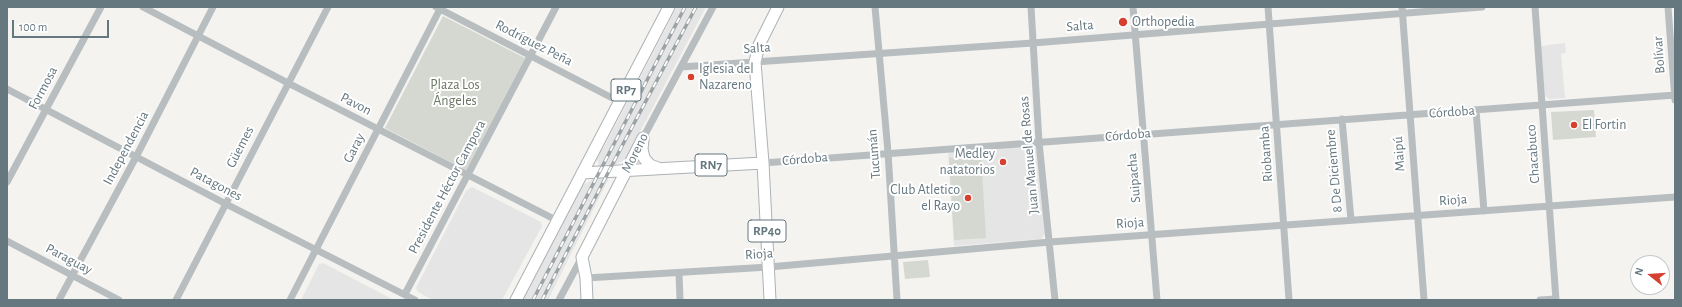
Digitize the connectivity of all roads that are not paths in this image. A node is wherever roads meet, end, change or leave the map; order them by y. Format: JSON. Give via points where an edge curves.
{"nodes":[{"id":1,"x":101,"y":7,"type":"edge"},
{"id":2,"x":143,"y":7,"type":"edge"},
{"id":3,"x":214,"y":7,"type":"edge"},
{"id":4,"x":328,"y":7,"type":"edge"},
{"id":5,"x":556,"y":7,"type":"edge"},
{"id":6,"x":669,"y":7,"type":"edge"},
{"id":7,"x":713,"y":7,"type":"edge"},
{"id":8,"x":778,"y":7,"type":"edge"},
{"id":9,"x":875,"y":7,"type":"edge"},
{"id":10,"x":1031,"y":7,"type":"edge"},
{"id":11,"x":1133,"y":7,"type":"edge"},
{"id":12,"x":1268,"y":7,"type":"edge"},
{"id":13,"x":1482,"y":7,"type":"edge"},
{"id":14,"x":1535,"y":7,"type":"edge"},
{"id":15,"x":1668,"y":7,"type":"edge"},
{"id":16,"x":439,"y":8,"type":"edge"},
{"id":17,"x":1402,"y":10,"type":"edge"},
{"id":18,"x":1270,"y":23,"type":"junction"},
{"id":19,"x":198,"y":35,"type":"junction"},
{"id":20,"x":1135,"y":35,"type":"junction"},
{"id":21,"x":1033,"y":43,"type":"junction"},
{"id":22,"x":879,"y":53,"type":"junction"},
{"id":23,"x":531,"y":56,"type":"junction"},
{"id":24,"x":755,"y":62,"type":"junction"},
{"id":25,"x":681,"y":67,"type":"junction"},
{"id":26,"x":288,"y":84,"type":"junction"},
{"id":27,"x":7,"y":89,"type":"edge"},
{"id":28,"x":1675,"y":95,"type":"edge"},
{"id":29,"x":1675,"y":100,"type":"edge"},
{"id":30,"x":620,"y":102,"type":"junction"},
{"id":31,"x":1542,"y":104,"type":"junction"},
{"id":32,"x":46,"y":110,"type":"junction"},
{"id":33,"x":1476,"y":110,"type":"junction"},
{"id":34,"x":1410,"y":114,"type":"junction"},
{"id":35,"x":1342,"y":119,"type":"junction"},
{"id":36,"x":1277,"y":124,"type":"junction"},
{"id":37,"x":378,"y":130,"type":"junction"},
{"id":38,"x":1144,"y":134,"type":"junction"},
{"id":39,"x":643,"y":138,"type":"junction"},
{"id":40,"x":1039,"y":142,"type":"junction"},
{"id":41,"x":888,"y":152,"type":"junction"},
{"id":42,"x":136,"y":157,"type":"junction"},
{"id":43,"x":763,"y":163,"type":"junction"},
{"id":44,"x":659,"y":168,"type":"junction"},
{"id":45,"x":627,"y":170,"type":"junction"},
{"id":46,"x":582,"y":173,"type":"junction"},
{"id":47,"x":468,"y":175,"type":"junction"},
{"id":48,"x":7,"y":182,"type":"edge"},
{"id":49,"x":1675,"y":197,"type":"edge"},
{"id":50,"x":226,"y":204,"type":"junction"},
{"id":51,"x":1549,"y":206,"type":"junction"},
{"id":52,"x":1484,"y":211,"type":"junction"},
{"id":53,"x":1417,"y":215,"type":"junction"},
{"id":54,"x":1351,"y":220,"type":"junction"},
{"id":55,"x":558,"y":221,"type":"junction"},
{"id":56,"x":1284,"y":225,"type":"junction"},
{"id":57,"x":1152,"y":235,"type":"junction"},
{"id":58,"x":7,"y":241,"type":"edge"},
{"id":59,"x":1050,"y":242,"type":"junction"},
{"id":60,"x":316,"y":250,"type":"junction"},
{"id":61,"x":895,"y":256,"type":"junction"},
{"id":62,"x":582,"y":257,"type":"junction"},
{"id":63,"x":769,"y":267,"type":"junction"},
{"id":64,"x":678,"y":272,"type":"junction"},
{"id":65,"x":72,"y":275,"type":"junction"},
{"id":66,"x":586,"y":278,"type":"junction"},
{"id":67,"x":405,"y":294,"type":"junction"},
{"id":68,"x":1556,"y":299,"type":"edge"},
{"id":69,"x":59,"y":300,"type":"edge"},
{"id":70,"x":120,"y":300,"type":"edge"},
{"id":71,"x":176,"y":300,"type":"edge"},
{"id":72,"x":290,"y":300,"type":"edge"},
{"id":73,"x":415,"y":300,"type":"edge"},
{"id":74,"x":516,"y":300,"type":"edge"},
{"id":75,"x":559,"y":300,"type":"edge"},
{"id":76,"x":587,"y":300,"type":"edge"},
{"id":77,"x":680,"y":300,"type":"edge"},
{"id":78,"x":770,"y":300,"type":"edge"},
{"id":79,"x":898,"y":300,"type":"edge"},
{"id":80,"x":1055,"y":300,"type":"edge"},
{"id":81,"x":1157,"y":300,"type":"edge"},
{"id":82,"x":1289,"y":300,"type":"edge"},
{"id":83,"x":1424,"y":300,"type":"edge"},
{"id":84,"x":1540,"y":300,"type":"edge"}],
"edges":[{"from":1,"to":32,"type":"street","name":"Formosa"},
{"from":2,"to":19,"type":"street","name":"Pavon"},
{"from":3,"to":19,"type":"street","name":"Independencia"},
{"from":4,"to":26,"type":"street","name":"Güemes"},
{"from":5,"to":23,"type":"street","name":"Presidente Héctor Campora"},
{"from":6,"to":30,"type":"main road","number":"RP7"},
{"from":7,"to":25,"type":"street","name":"Moreno"},
{"from":8,"to":24,"type":"main road","via":[[759,45]]},
{"from":9,"to":22,"type":"street","name":"Tucumán"},
{"from":10,"to":21,"type":"street","name":"Juan Manuel de Rosas"},
{"from":11,"to":20,"type":"street","name":"Suipacha"},
{"from":12,"to":18,"type":"street","name":"Riobamba"},
{"from":13,"to":17,"type":"street","name":"Salta"},
{"from":14,"to":31,"type":"street","name":"Chacabuco"},
{"from":15,"to":28,"type":"street","name":"Bolívar"},
{"from":16,"to":23,"type":"street","name":"Rodríguez Peña"},
{"from":16,"to":37,"type":"street","name":"Garay"},
{"from":17,"to":18,"type":"street","name":"Salta"},
{"from":17,"to":34,"type":"street","name":"Maipú"},
{"from":18,"to":20,"type":"street","name":"Salta"},
{"from":18,"to":36,"type":"street","name":"Riobamba"},
{"from":19,"to":26,"type":"street","name":"Pavon"},
{"from":19,"to":42,"type":"street","name":"Independencia"},
{"from":20,"to":21,"type":"street","name":"Salta"},
{"from":20,"to":38,"type":"street","name":"Suipacha"},
{"from":21,"to":22,"type":"street","name":"Salta"},
{"from":21,"to":40,"type":"street","name":"Juan Manuel de Rosas"},
{"from":22,"to":24,"type":"street","name":"Salta"},
{"from":22,"to":41,"type":"street","name":"Tucumán"},
{"from":23,"to":30,"type":"street","name":"Rodríguez Peña"},
{"from":23,"to":47,"type":"street","name":"Presidente Héctor Campora"},
{"from":24,"to":25,"type":"street","name":"Salta"},
{"from":24,"to":43,"type":"main road"},
{"from":25,"to":39,"type":"street","name":"Moreno"},
{"from":26,"to":37,"type":"street","name":"Pavon"},
{"from":26,"to":50,"type":"street","name":"Güemes"},
{"from":27,"to":32,"type":"street","name":"Patagones"},
{"from":28,"to":29,"type":"street","name":"Bolívar"},
{"from":28,"to":31,"type":"street","name":"Córdoba"},
{"from":30,"to":46,"type":"main road","number":"RP7"},
{"from":31,"to":33,"type":"street","name":"Córdoba"},
{"from":31,"to":51,"type":"street","name":"Chacabuco"},
{"from":32,"to":42,"type":"street","name":"Patagones"},
{"from":32,"to":48,"type":"street","name":"Formosa"},
{"from":33,"to":34,"type":"street","name":"Córdoba"},
{"from":33,"to":52,"type":"street"},
{"from":34,"to":35,"type":"street","name":"Córdoba"},
{"from":34,"to":53,"type":"street","name":"Maipú"},
{"from":35,"to":36,"type":"street","name":"Córdoba"},
{"from":35,"to":54,"type":"street","name":"8 De Diciembre"},
{"from":36,"to":38,"type":"street","name":"Córdoba"},
{"from":36,"to":56,"type":"street","name":"Riobamba"},
{"from":37,"to":47,"type":"street","name":"Pavon"},
{"from":37,"to":60,"type":"street","name":"Garay"},
{"from":38,"to":40,"type":"street","name":"Córdoba"},
{"from":38,"to":57,"type":"street","name":"Suipacha"},
{"from":39,"to":44,"type":"main road","via":[[644,158],[650,165]]},
{"from":39,"to":45,"type":"main road","name":"Moreno"},
{"from":40,"to":41,"type":"street","name":"Córdoba"},
{"from":40,"to":59,"type":"street","name":"Juan Manuel de Rosas"},
{"from":41,"to":43,"type":"street","name":"Córdoba"},
{"from":41,"to":61,"type":"street","name":"Tucumán"},
{"from":42,"to":50,"type":"street","name":"Patagones"},
{"from":42,"to":65,"type":"street","name":"Independencia"},
{"from":43,"to":44,"type":"main road","name":"Córdoba","number":"RN7"},
{"from":43,"to":63,"type":"main road","number":"RP40"},
{"from":44,"to":45,"type":"main road","name":"Córdoba","number":"RN7"},
{"from":45,"to":46,"type":"main road","name":"Córdoba","number":"RN7"},
{"from":45,"to":62,"type":"main road","name":"Moreno"},
{"from":46,"to":55,"type":"main road","number":"RP7"},
{"from":47,"to":55,"type":"street","name":"Pavon"},
{"from":47,"to":67,"type":"street","name":"Presidente Héctor Campora"},
{"from":49,"to":51,"type":"street","name":"Rioja"},
{"from":50,"to":60,"type":"street","name":"Patagones"},
{"from":50,"to":71,"type":"street","name":"Güemes"},
{"from":51,"to":52,"type":"street","name":"Rioja"},
{"from":51,"to":68,"type":"street","name":"Chacabuco"},
{"from":52,"to":53,"type":"street","name":"Rioja"},
{"from":53,"to":54,"type":"street","name":"Rioja"},
{"from":53,"to":83,"type":"street","name":"Maipú"},
{"from":54,"to":56,"type":"street","name":"Rioja"},
{"from":55,"to":74,"type":"main road","number":"RP7"},
{"from":56,"to":57,"type":"street","name":"Rioja"},
{"from":56,"to":82,"type":"street","name":"Riobamba"},
{"from":57,"to":59,"type":"street","name":"Rioja"},
{"from":57,"to":81,"type":"street","name":"Suipacha"},
{"from":58,"to":65,"type":"street","name":"Paraguay"},
{"from":59,"to":61,"type":"street","name":"Rioja"},
{"from":59,"to":80,"type":"street","name":"Juan Manuel de Rosas"},
{"from":60,"to":67,"type":"street","name":"Patagones"},
{"from":60,"to":72,"type":"street","name":"Garay"},
{"from":61,"to":63,"type":"street","name":"Rioja"},
{"from":61,"to":79,"type":"street","name":"Tucumán"},
{"from":62,"to":66,"type":"main road"},
{"from":62,"to":75,"type":"street","name":"Moreno"},
{"from":63,"to":64,"type":"street","name":"Rioja"},
{"from":63,"to":78,"type":"main road","number":"RP40"},
{"from":64,"to":66,"type":"street","name":"Rioja"},
{"from":64,"to":77,"type":"street"},
{"from":65,"to":69,"type":"street","name":"Independencia"},
{"from":65,"to":70,"type":"street","name":"Paraguay"},
{"from":66,"to":76,"type":"main road"},
{"from":67,"to":73,"type":"street","name":"Patagones"},
{"from":68,"to":84,"type":"street"}]}
